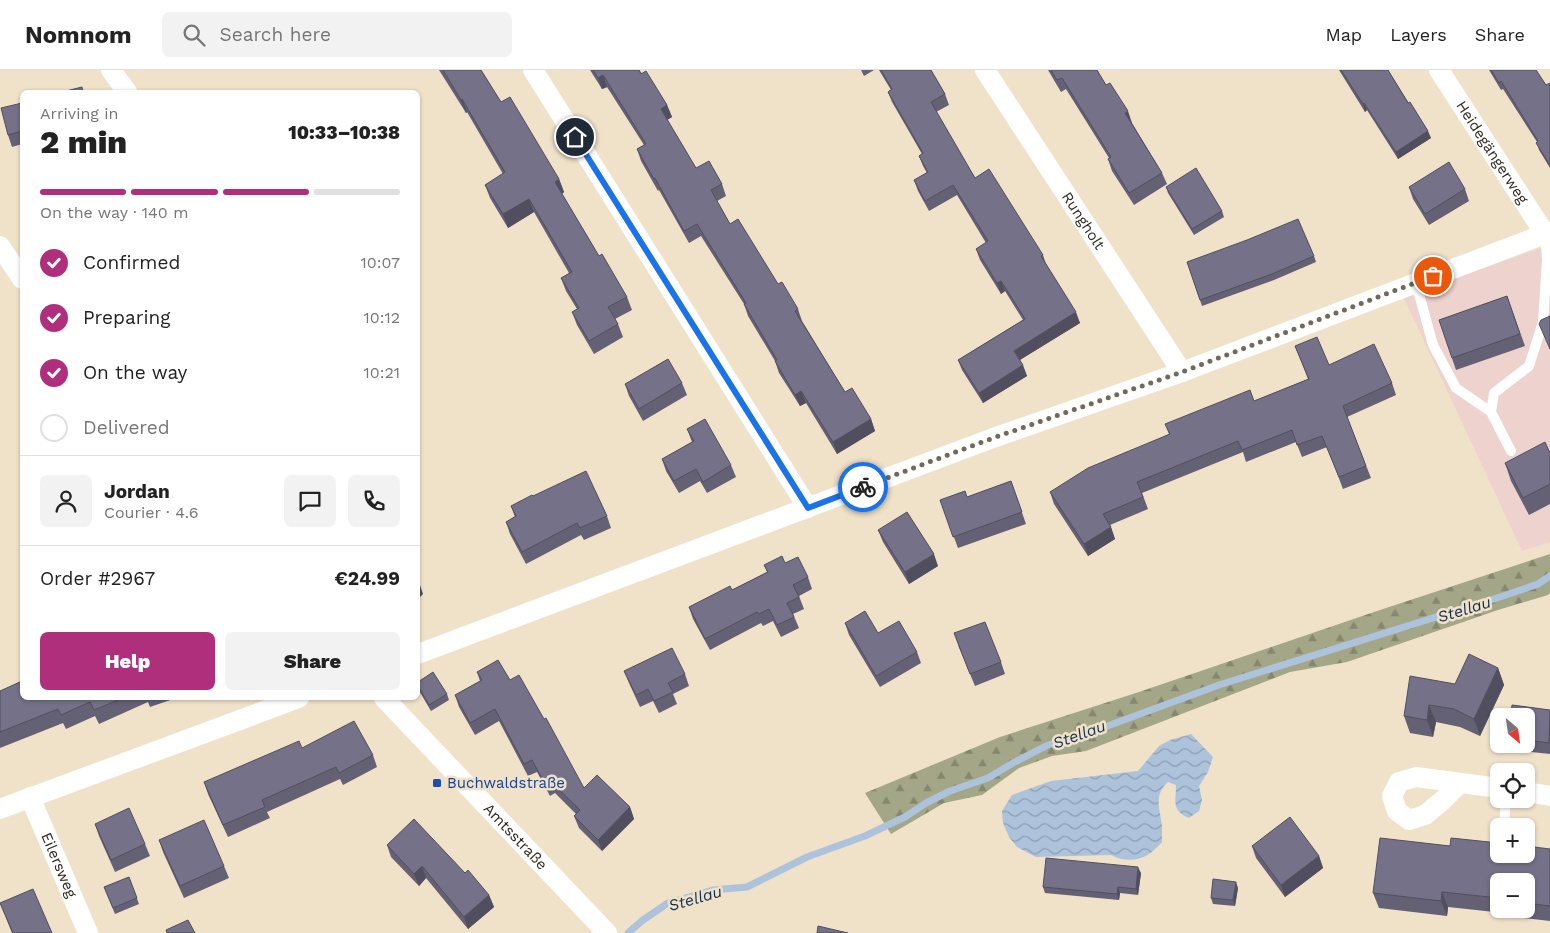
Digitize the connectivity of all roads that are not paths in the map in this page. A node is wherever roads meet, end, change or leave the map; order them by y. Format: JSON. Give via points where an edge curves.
{"nodes":[{"id":1,"x":111,"y":70,"type":"edge"},
{"id":2,"x":533,"y":70,"type":"edge"},
{"id":3,"x":985,"y":70,"type":"edge"},
{"id":4,"x":1439,"y":70,"type":"edge"},
{"id":5,"x":126,"y":90,"type":"edge"},
{"id":6,"x":1547,"y":233,"type":"edge"},
{"id":7,"x":0,"y":246,"type":"edge"},
{"id":8,"x":20,"y":276,"type":"edge"},
{"id":9,"x":1416,"y":283,"type":"junction"},
{"id":10,"x":1182,"y":372,"type":"junction"},
{"id":11,"x":1491,"y":412,"type":"junction"},
{"id":12,"x":1511,"y":451,"type":"dead end"},
{"id":13,"x":808,"y":508,"type":"junction"},
{"id":14,"x":420,"y":653,"type":"edge"},
{"id":15,"x":294,"y":700,"type":"edge"},
{"id":16,"x":386,"y":700,"type":"edge"},
{"id":17,"x":1460,"y":783,"type":"dead end"},
{"id":18,"x":1490,"y":787,"type":"edge"},
{"id":19,"x":1535,"y":794,"type":"edge"},
{"id":20,"x":1550,"y":796,"type":"edge"},
{"id":21,"x":30,"y":797,"type":"junction"},
{"id":22,"x":0,"y":809,"type":"edge"},
{"id":23,"x":88,"y":933,"type":"edge"},
{"id":24,"x":607,"y":933,"type":"edge"}],
"edges":[{"from":1,"to":5,"type":"street"},
{"from":2,"to":13,"type":"street"},
{"from":3,"to":10,"type":"street","name":"Rungholt"},
{"from":4,"to":6,"type":"street","name":"Heidegängerweg"},
{"from":6,"to":9,"type":"street"},
{"from":6,"to":11,"type":"lane","via":[[1543,322],[1529,366],[1494,394]]},
{"from":7,"to":8,"type":"street"},
{"from":9,"to":10,"type":"street"},
{"from":9,"to":11,"type":"lane","via":[[1433,345],[1456,388]]},
{"from":10,"to":13,"type":"street","via":[[993,438]]},
{"from":11,"to":12,"type":"lane"},
{"from":13,"to":14,"type":"street"},
{"from":15,"to":21,"type":"street"},
{"from":16,"to":24,"type":"street","name":"Amtsstraße"},
{"from":17,"to":18,"type":"street"},
{"from":19,"to":20,"type":"street"},
{"from":21,"to":22,"type":"street"},
{"from":21,"to":23,"type":"street","name":"Eilersweg"}]}
